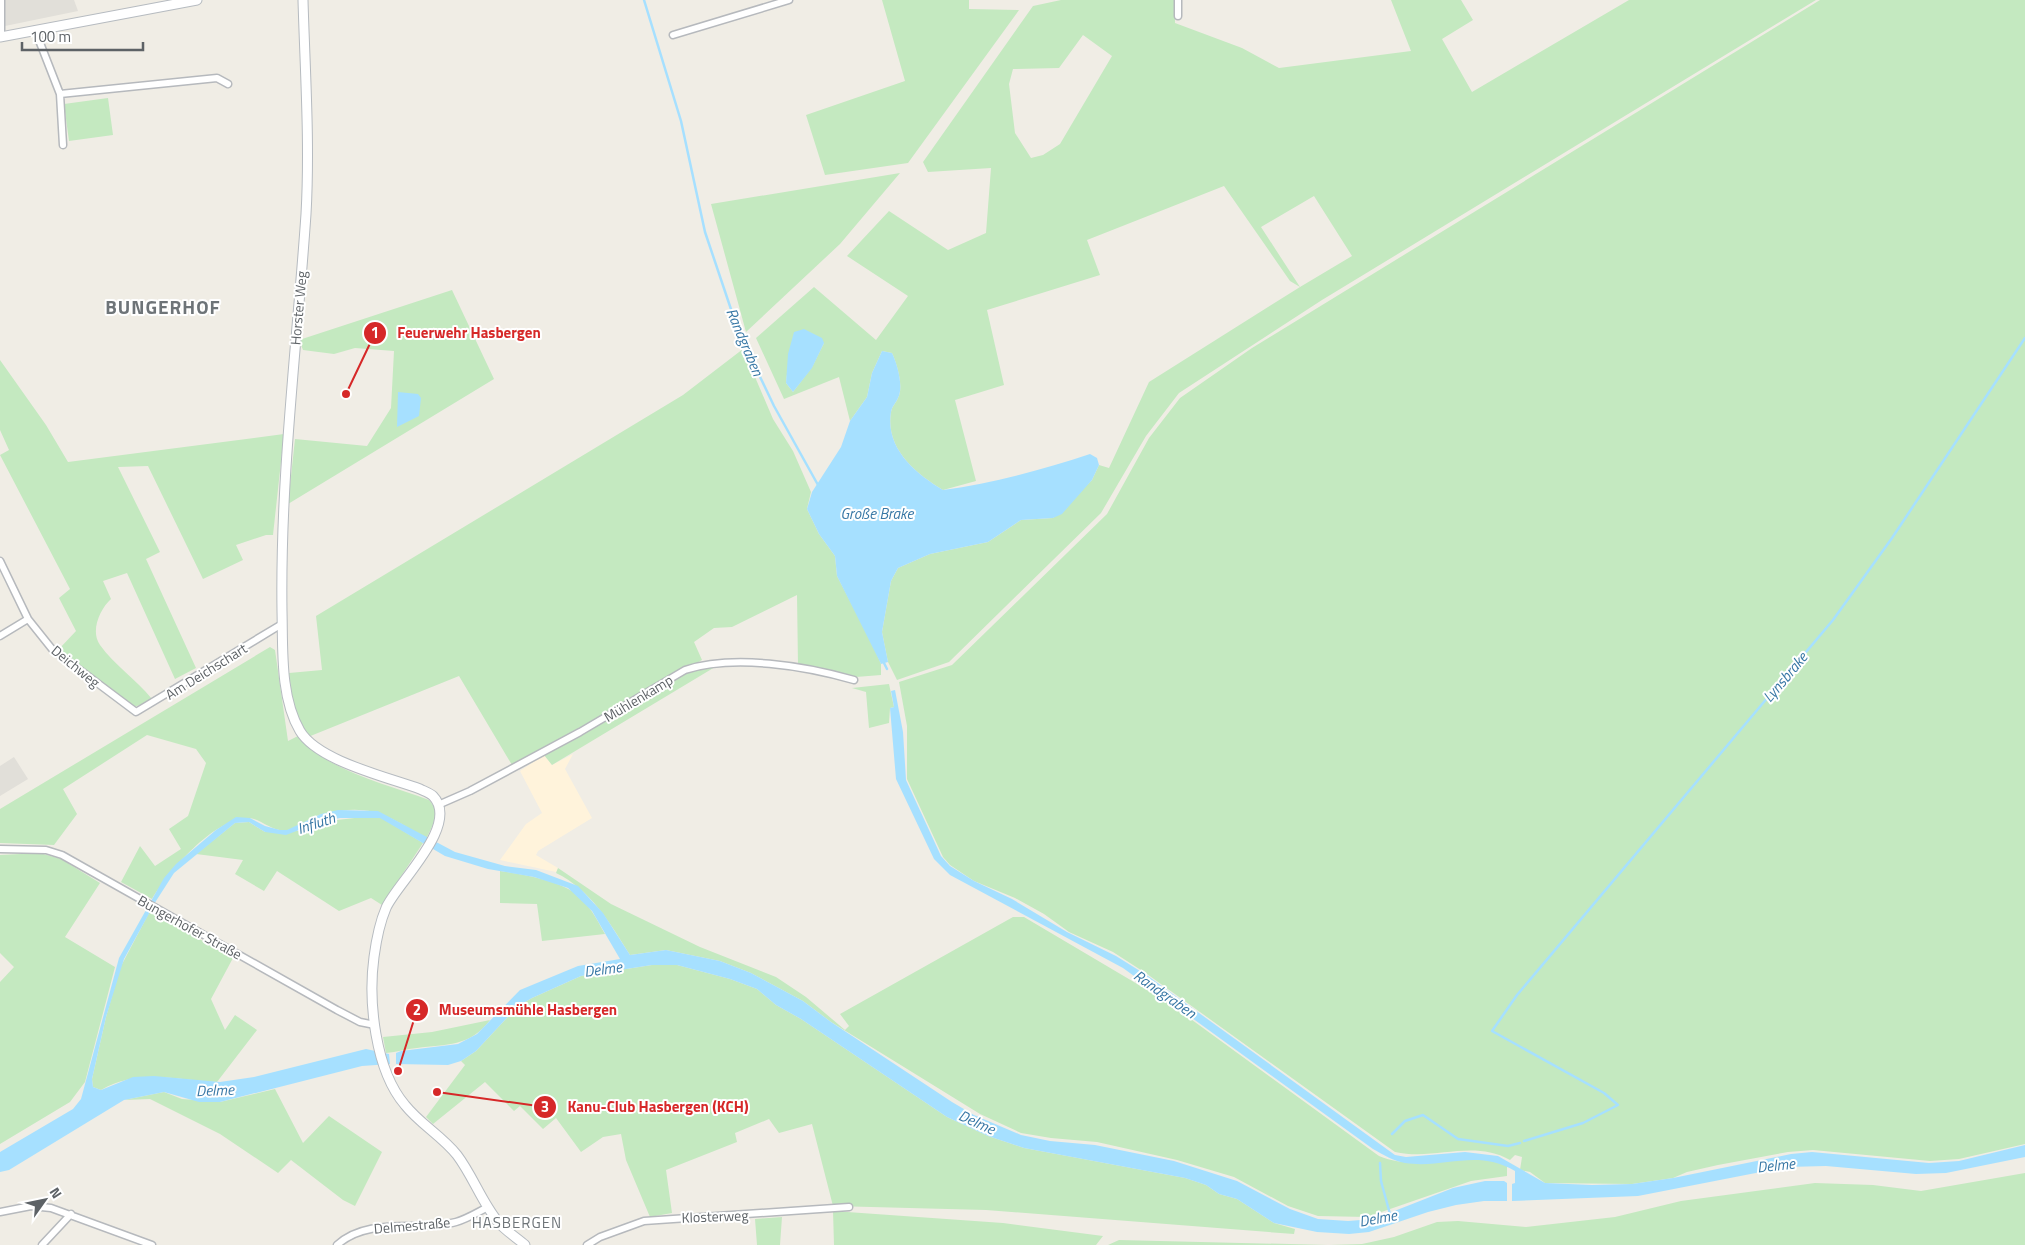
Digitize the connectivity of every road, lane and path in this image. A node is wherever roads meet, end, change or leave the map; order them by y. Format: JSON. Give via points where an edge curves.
{"nodes":[{"id":1,"x":1,"y":0,"type":"edge"},
{"id":2,"x":197,"y":0,"type":"edge"},
{"id":3,"x":303,"y":0,"type":"edge"},
{"id":4,"x":789,"y":0,"type":"edge"},
{"id":5,"x":1178,"y":0,"type":"edge"},
{"id":6,"x":765,"y":3,"type":"edge"},
{"id":7,"x":1178,"y":16,"type":"dead end"},
{"id":8,"x":35,"y":30,"type":"junction"},
{"id":9,"x":673,"y":35,"type":"dead end"},
{"id":10,"x":0,"y":37,"type":"edge"},
{"id":11,"x":228,"y":84,"type":"dead end"},
{"id":12,"x":60,"y":94,"type":"junction"},
{"id":13,"x":63,"y":145,"type":"dead end"},
{"id":14,"x":0,"y":560,"type":"edge"},
{"id":15,"x":28,"y":619,"type":"junction"},
{"id":16,"x":282,"y":620,"type":"junction"},
{"id":17,"x":0,"y":636,"type":"edge"},
{"id":18,"x":854,"y":680,"type":"dead end"},
{"id":19,"x":129,"y":708,"type":"joint"},
{"id":20,"x":438,"y":806,"type":"junction"},
{"id":21,"x":0,"y":849,"type":"edge"},
{"id":22,"x":375,"y":1025,"type":"junction"},
{"id":23,"x":488,"y":1207,"type":"junction"},
{"id":24,"x":849,"y":1207,"type":"dead end"},
{"id":25,"x":0,"y":1212,"type":"edge"},
{"id":26,"x":71,"y":1214,"type":"junction"},
{"id":27,"x":42,"y":1245,"type":"edge"},
{"id":28,"x":152,"y":1245,"type":"edge"},
{"id":29,"x":337,"y":1245,"type":"edge"},
{"id":30,"x":525,"y":1245,"type":"edge"},
{"id":31,"x":587,"y":1245,"type":"edge"}],
"edges":[{"from":1,"to":10,"type":"street"},
{"from":2,"to":8,"type":"street"},
{"from":3,"to":16,"type":"street","name":"Horster Weg","via":[[306,212],[281,556]]},
{"from":4,"to":6,"type":"street"},
{"from":5,"to":7,"type":"street"},
{"from":6,"to":9,"type":"street"},
{"from":8,"to":10,"type":"street"},
{"from":8,"to":12,"type":"street"},
{"from":11,"to":12,"type":"street","via":[[217,78]]},
{"from":12,"to":13,"type":"street"},
{"from":14,"to":15,"type":"street","name":"Deichweg"},
{"from":15,"to":17,"type":"street"},
{"from":15,"to":19,"type":"street","name":"Deichweg","via":[[52,649]]},
{"from":16,"to":19,"type":"street","name":"Am Deichschart","via":[[148,707],[136,712]]},
{"from":16,"to":20,"type":"street","via":[[287,688],[294,720],[301,733],[329,757],[420,789],[432,796]]},
{"from":18,"to":20,"type":"street","name":"Mühlenkamp","via":[[740,661],[704,664],[685,670],[572,737]]},
{"from":20,"to":22,"type":"street","via":[[440,812],[427,849],[386,908],[374,957],[372,1008]]},
{"from":21,"to":22,"type":"street","name":"Bungerhofer Straße","via":[[46,850],[62,855],[337,1010],[360,1022]]},
{"from":22,"to":23,"type":"street","via":[[392,1089],[406,1107],[458,1156]]},
{"from":23,"to":29,"type":"street","name":"Delmestraße","via":[[456,1222],[362,1230]]},
{"from":23,"to":30,"type":"street","via":[[500,1224]]},
{"from":24,"to":31,"type":"street","name":"Klosterweg","via":[[652,1220],[600,1237]]},
{"from":25,"to":26,"type":"street","via":[[32,1206]]},
{"from":26,"to":27,"type":"street"},
{"from":26,"to":28,"type":"street"}]}
